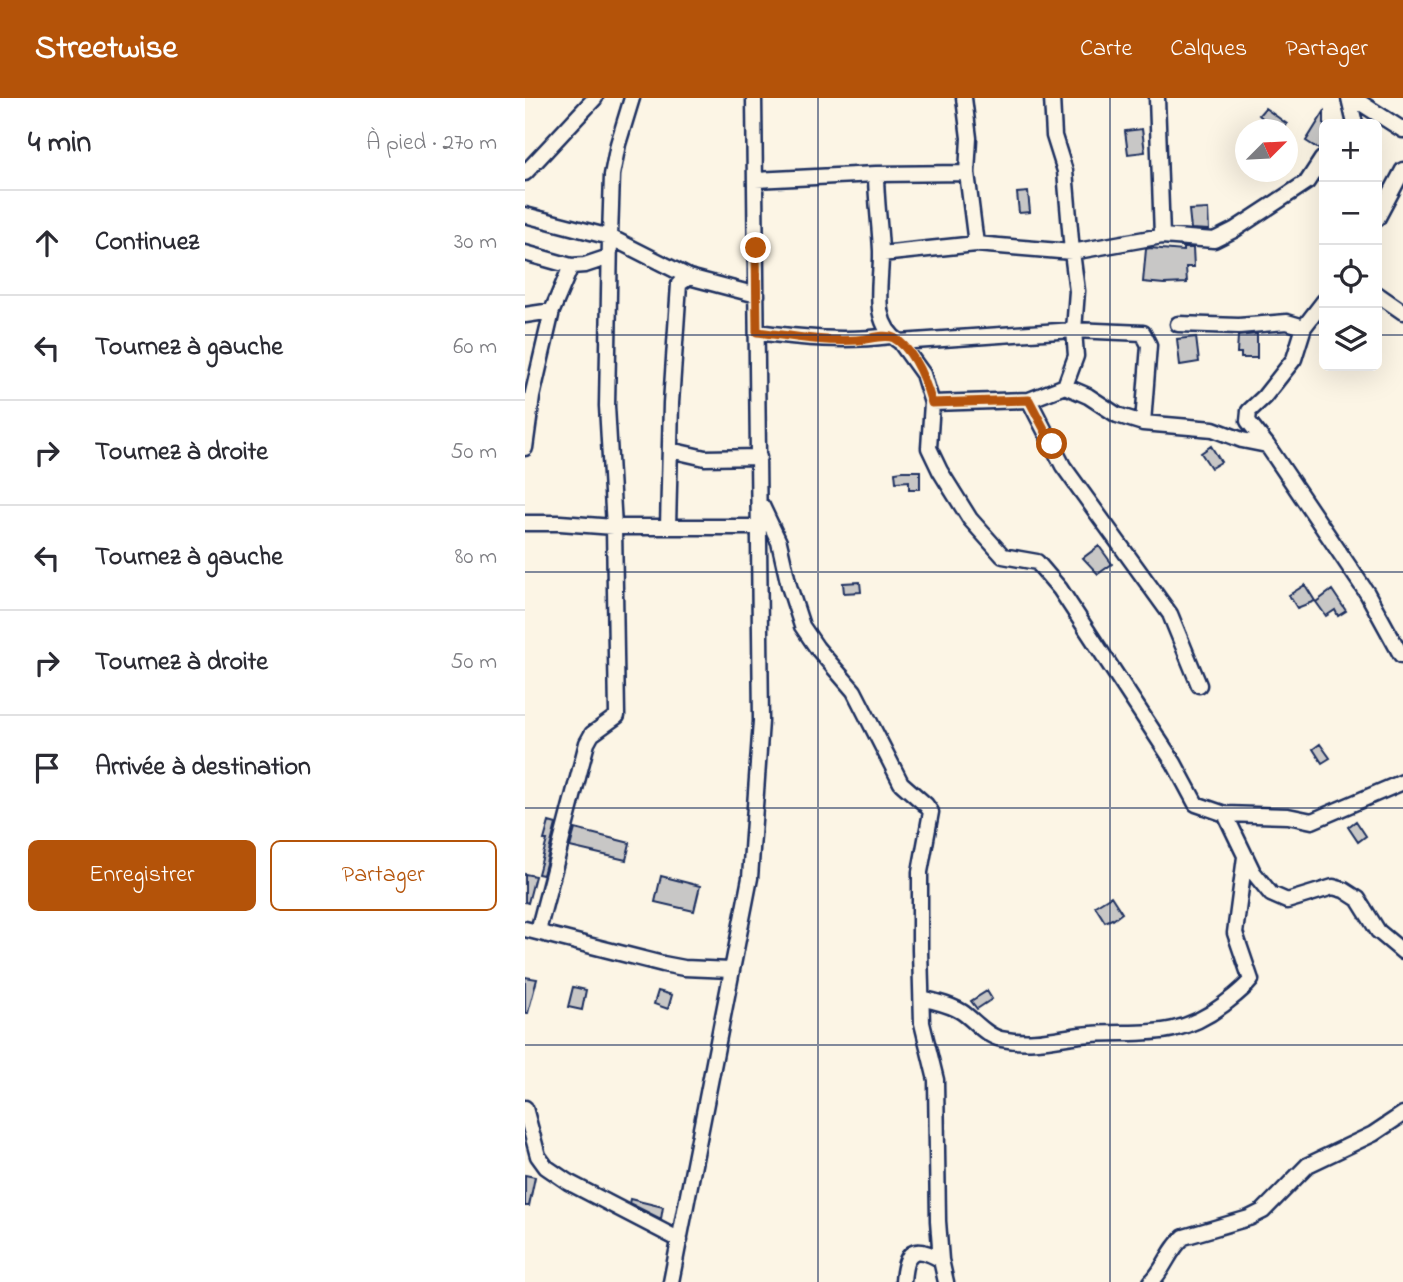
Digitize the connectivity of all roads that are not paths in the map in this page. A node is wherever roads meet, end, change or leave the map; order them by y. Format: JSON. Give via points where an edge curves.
{"nodes":[{"id":1,"x":595,"y":98,"type":"edge"},
{"id":2,"x":632,"y":98,"type":"edge"},
{"id":3,"x":754,"y":98,"type":"edge"},
{"id":4,"x":964,"y":98,"type":"edge"},
{"id":5,"x":1052,"y":98,"type":"edge"},
{"id":6,"x":1157,"y":98,"type":"edge"},
{"id":7,"x":1351,"y":98,"type":"edge"},
{"id":8,"x":1354,"y":119,"type":"edge"},
{"id":9,"x":1403,"y":130,"type":"edge"},
{"id":10,"x":1319,"y":164,"type":"edge"},
{"id":11,"x":1403,"y":170,"type":"edge"},
{"id":12,"x":525,"y":173,"type":"edge"},
{"id":13,"x":967,"y":173,"type":"junction"},
{"id":14,"x":876,"y":174,"type":"junction"},
{"id":15,"x":755,"y":180,"type":"junction"},
{"id":16,"x":1382,"y":210,"type":"edge"},
{"id":17,"x":525,"y":215,"type":"edge"},
{"id":18,"x":1162,"y":236,"type":"junction"},
{"id":19,"x":610,"y":237,"type":"junction"},
{"id":20,"x":976,"y":244,"type":"junction"},
{"id":21,"x":1072,"y":252,"type":"junction"},
{"id":22,"x":525,"y":253,"type":"edge"},
{"id":23,"x":881,"y":254,"type":"junction"},
{"id":24,"x":609,"y":257,"type":"junction"},
{"id":25,"x":571,"y":266,"type":"junction"},
{"id":26,"x":689,"y":276,"type":"junction"},
{"id":27,"x":757,"y":295,"type":"junction"},
{"id":28,"x":1382,"y":297,"type":"edge"},
{"id":29,"x":1319,"y":308,"type":"edge"},
{"id":30,"x":552,"y":311,"type":"junction"},
{"id":31,"x":1403,"y":312,"type":"edge"},
{"id":32,"x":525,"y":315,"type":"edge"},
{"id":33,"x":1178,"y":324,"type":"dead end"},
{"id":34,"x":1304,"y":327,"type":"junction"},
{"id":35,"x":1074,"y":330,"type":"junction"},
{"id":36,"x":757,"y":332,"type":"junction"},
{"id":37,"x":895,"y":339,"type":"junction"},
{"id":38,"x":1065,"y":386,"type":"junction"},
{"id":39,"x":529,"y":393,"type":"edge"},
{"id":40,"x":1029,"y":400,"type":"junction"},
{"id":41,"x":932,"y":403,"type":"junction"},
{"id":42,"x":1143,"y":423,"type":"junction"},
{"id":43,"x":1267,"y":445,"type":"junction"},
{"id":44,"x":525,"y":448,"type":"edge"},
{"id":45,"x":670,"y":450,"type":"junction"},
{"id":46,"x":759,"y":457,"type":"junction"},
{"id":47,"x":760,"y":502,"type":"junction"},
{"id":48,"x":525,"y":523,"type":"edge"},
{"id":49,"x":614,"y":527,"type":"junction"},
{"id":50,"x":668,"y":527,"type":"junction"},
{"id":51,"x":760,"y":527,"type":"junction"},
{"id":52,"x":1401,"y":655,"type":"dead end"},
{"id":53,"x":1199,"y":685,"type":"dead end"},
{"id":54,"x":1403,"y":782,"type":"edge"},
{"id":55,"x":1225,"y":814,"type":"junction"},
{"id":56,"x":1245,"y":857,"type":"junction"},
{"id":57,"x":532,"y":930,"type":"edge"},
{"id":58,"x":1403,"y":952,"type":"edge"},
{"id":59,"x":731,"y":970,"type":"junction"},
{"id":60,"x":922,"y":998,"type":"junction"},
{"id":61,"x":525,"y":1108,"type":"edge"},
{"id":62,"x":1403,"y":1114,"type":"edge"},
{"id":63,"x":680,"y":1240,"type":"junction"},
{"id":64,"x":941,"y":1260,"type":"junction"},
{"id":65,"x":671,"y":1282,"type":"edge"},
{"id":66,"x":903,"y":1282,"type":"edge"},
{"id":67,"x":946,"y":1282,"type":"edge"},
{"id":68,"x":1151,"y":1282,"type":"edge"}],
"edges":[{"from":1,"to":12,"type":"street"},
{"from":2,"to":19,"type":"street","via":[[612,175]]},
{"from":3,"to":15,"type":"street"},
{"from":4,"to":13,"type":"street"},
{"from":5,"to":21,"type":"street"},
{"from":6,"to":18,"type":"street"},
{"from":7,"to":8,"type":"street"},
{"from":7,"to":9,"type":"street"},
{"from":10,"to":18,"type":"street","via":[[1307,182],[1214,240]]},
{"from":11,"to":16,"type":"street"},
{"from":13,"to":14,"type":"street"},
{"from":13,"to":20,"type":"street"},
{"from":14,"to":15,"type":"street"},
{"from":14,"to":23,"type":"street"},
{"from":15,"to":27,"type":"street"},
{"from":17,"to":19,"type":"street"},
{"from":18,"to":21,"type":"street"},
{"from":19,"to":24,"type":"street"},
{"from":19,"to":26,"type":"street"},
{"from":20,"to":21,"type":"street"},
{"from":20,"to":23,"type":"street"},
{"from":21,"to":35,"type":"street","via":[[1077,291]]},
{"from":22,"to":25,"type":"street"},
{"from":23,"to":37,"type":"street","via":[[879,303],[884,324]]},
{"from":24,"to":25,"type":"street"},
{"from":24,"to":49,"type":"street","via":[[607,406]]},
{"from":25,"to":30,"type":"street"},
{"from":26,"to":27,"type":"street"},
{"from":26,"to":45,"type":"street","via":[[679,284]]},
{"from":27,"to":36,"type":"street"},
{"from":28,"to":31,"type":"street"},
{"from":29,"to":34,"type":"street"},
{"from":30,"to":32,"type":"street"},
{"from":30,"to":39,"type":"street"},
{"from":33,"to":34,"type":"street","via":[[1287,322]]},
{"from":34,"to":43,"type":"street","via":[[1294,359],[1249,411],[1248,421]]},
{"from":35,"to":37,"type":"street"},
{"from":35,"to":38,"type":"street","via":[[1076,356]]},
{"from":35,"to":42,"type":"street","via":[[1143,333],[1147,338]]},
{"from":36,"to":37,"type":"street","via":[[801,338]]},
{"from":36,"to":46,"type":"street"},
{"from":37,"to":41,"type":"street","via":[[923,374]]},
{"from":38,"to":40,"type":"street"},
{"from":38,"to":42,"type":"street","via":[[1117,415]]},
{"from":39,"to":44,"type":"street"},
{"from":40,"to":41,"type":"street"},
{"from":40,"to":53,"type":"street","via":[[1063,466],[1170,614]]},
{"from":41,"to":55,"type":"street","via":[[929,448],[969,519],[1003,556],[1037,562],[1117,674],[1196,804]]},
{"from":42,"to":43,"type":"street","via":[[1213,429]]},
{"from":43,"to":52,"type":"street","via":[[1367,593]]},
{"from":45,"to":46,"type":"street","via":[[705,458]]},
{"from":45,"to":50,"type":"street"},
{"from":46,"to":47,"type":"street"},
{"from":47,"to":51,"type":"street"},
{"from":47,"to":60,"type":"street","via":[[779,542],[802,626],[854,691],[901,783],[931,812],[920,872]]},
{"from":48,"to":49,"type":"street"},
{"from":49,"to":50,"type":"street"},
{"from":49,"to":57,"type":"street","via":[[617,716],[587,743]]},
{"from":50,"to":51,"type":"street"},
{"from":51,"to":59,"type":"street","via":[[761,721],[750,878]]},
{"from":54,"to":55,"type":"street","via":[[1312,821]]},
{"from":55,"to":56,"type":"street"},
{"from":56,"to":58,"type":"street","via":[[1263,886],[1281,900],[1333,887],[1353,895],[1378,931]]},
{"from":56,"to":60,"type":"street","via":[[1235,933],[1251,980],[1196,1023],[1156,1034],[1107,1033],[1039,1043],[999,1039],[960,1010]]},
{"from":57,"to":59,"type":"street","via":[[663,964]]},
{"from":59,"to":63,"type":"street"},
{"from":60,"to":64,"type":"street","via":[[922,1023],[936,1080]]},
{"from":61,"to":63,"type":"street","via":[[538,1156],[546,1167]]},
{"from":62,"to":68,"type":"street","via":[[1308,1165],[1263,1211],[1184,1237]]},
{"from":63,"to":65,"type":"street"},
{"from":64,"to":66,"type":"street","via":[[926,1251],[912,1253]]},
{"from":64,"to":67,"type":"street"}]}
